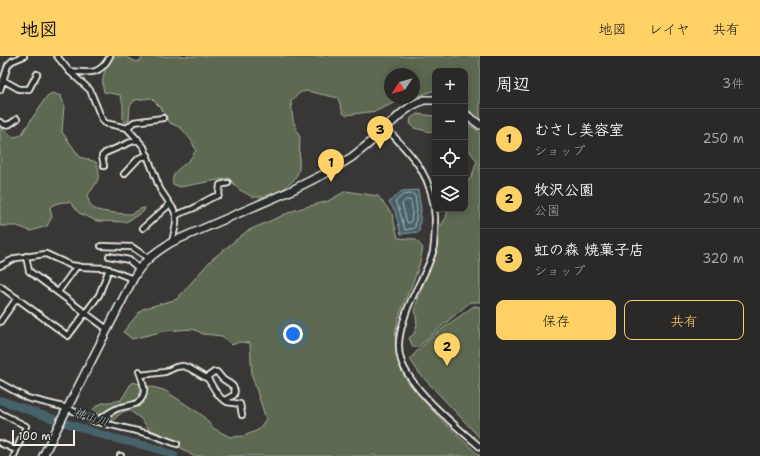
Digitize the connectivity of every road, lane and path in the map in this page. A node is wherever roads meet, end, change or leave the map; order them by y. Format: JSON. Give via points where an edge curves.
{"nodes":[{"id":1,"x":24,"y":56,"type":"edge"},
{"id":2,"x":57,"y":56,"type":"edge"},
{"id":3,"x":110,"y":56,"type":"edge"},
{"id":4,"x":69,"y":71,"type":"junction"},
{"id":5,"x":37,"y":74,"type":"dead end"},
{"id":6,"x":3,"y":80,"type":"junction"},
{"id":7,"x":0,"y":90,"type":"edge"},
{"id":8,"x":432,"y":100,"type":"edge"},
{"id":9,"x":468,"y":116,"type":"edge"},
{"id":10,"x":163,"y":118,"type":"dead end"},
{"id":11,"x":17,"y":119,"type":"dead end"},
{"id":12,"x":0,"y":122,"type":"edge"},
{"id":13,"x":480,"y":125,"type":"edge"},
{"id":14,"x":127,"y":128,"type":"junction"},
{"id":15,"x":386,"y":128,"type":"junction"},
{"id":16,"x":138,"y":139,"type":"junction"},
{"id":17,"x":148,"y":155,"type":"junction"},
{"id":18,"x":104,"y":166,"type":"dead end"},
{"id":19,"x":124,"y":174,"type":"dead end"},
{"id":20,"x":228,"y":183,"type":"dead end"},
{"id":21,"x":170,"y":204,"type":"junction"},
{"id":22,"x":176,"y":216,"type":"junction"},
{"id":23,"x":143,"y":228,"type":"dead end"},
{"id":24,"x":172,"y":242,"type":"junction"},
{"id":25,"x":101,"y":246,"type":"dead end"},
{"id":26,"x":26,"y":256,"type":"junction"},
{"id":27,"x":109,"y":256,"type":"dead end"},
{"id":28,"x":148,"y":258,"type":"junction"},
{"id":29,"x":0,"y":266,"type":"edge"},
{"id":30,"x":77,"y":266,"type":"junction"},
{"id":31,"x":109,"y":269,"type":"junction"},
{"id":32,"x":139,"y":269,"type":"junction"},
{"id":33,"x":132,"y":279,"type":"junction"},
{"id":34,"x":0,"y":286,"type":"edge"},
{"id":35,"x":58,"y":292,"type":"junction"},
{"id":36,"x":16,"y":298,"type":"junction"},
{"id":37,"x":86,"y":312,"type":"junction"},
{"id":38,"x":0,"y":322,"type":"edge"},
{"id":39,"x":107,"y":329,"type":"junction"},
{"id":40,"x":206,"y":378,"type":"junction"},
{"id":41,"x":0,"y":383,"type":"edge"},
{"id":42,"x":225,"y":400,"type":"junction"},
{"id":43,"x":67,"y":409,"type":"junction"},
{"id":44,"x":0,"y":413,"type":"edge"},
{"id":45,"x":242,"y":415,"type":"dead end"},
{"id":46,"x":96,"y":421,"type":"junction"},
{"id":47,"x":0,"y":443,"type":"edge"},
{"id":48,"x":177,"y":444,"type":"dead end"},
{"id":49,"x":480,"y":448,"type":"edge"},
{"id":50,"x":16,"y":450,"type":"junction"},
{"id":51,"x":14,"y":456,"type":"edge"},
{"id":52,"x":43,"y":456,"type":"edge"}],
"edges":[{"from":1,"to":6,"type":"street","via":[[12,61]]},
{"from":2,"to":4,"type":"street"},
{"from":3,"to":4,"type":"street","via":[[103,69],[90,73]]},
{"from":4,"to":14,"type":"street","via":[[90,90],[105,123]]},
{"from":5,"to":6,"type":"street","via":[[28,89],[19,89]]},
{"from":6,"to":7,"type":"street"},
{"from":8,"to":15,"type":"street","via":[[412,105]]},
{"from":9,"to":13,"type":"street"},
{"from":10,"to":14,"type":"street","via":[[134,122]]},
{"from":11,"to":12,"type":"street","via":[[5,126]]},
{"from":14,"to":16,"type":"street"},
{"from":15,"to":24,"type":"street","via":[[352,156],[311,181]]},
{"from":15,"to":49,"type":"street","via":[[417,162],[425,175],[432,190],[435,208],[433,252],[400,331],[401,360],[418,388]]},
{"from":16,"to":17,"type":"street"},
{"from":16,"to":18,"type":"street","via":[[105,153],[102,156]]},
{"from":17,"to":19,"type":"street","via":[[139,158]]},
{"from":17,"to":21,"type":"street","via":[[160,189]]},
{"from":20,"to":22,"type":"street","via":[[220,185],[219,195]]},
{"from":21,"to":22,"type":"street"},
{"from":21,"to":23,"type":"street"},
{"from":22,"to":24,"type":"street"},
{"from":24,"to":28,"type":"street"},
{"from":25,"to":28,"type":"street","via":[[132,247]]},
{"from":26,"to":29,"type":"street","via":[[12,259]]},
{"from":26,"to":30,"type":"street","via":[[46,254]]},
{"from":26,"to":35,"type":"street","via":[[29,271]]},
{"from":27,"to":32,"type":"street","via":[[129,260]]},
{"from":28,"to":32,"type":"street"},
{"from":30,"to":31,"type":"street"},
{"from":30,"to":35,"type":"street"},
{"from":31,"to":33,"type":"street"},
{"from":31,"to":37,"type":"street","via":[[99,295]]},
{"from":32,"to":33,"type":"street"},
{"from":33,"to":39,"type":"street"},
{"from":34,"to":36,"type":"street"},
{"from":35,"to":37,"type":"street"},
{"from":36,"to":37,"type":"street","via":[[68,336]]},
{"from":36,"to":38,"type":"street"},
{"from":37,"to":39,"type":"street"},
{"from":39,"to":43,"type":"street"},
{"from":40,"to":42,"type":"street"},
{"from":40,"to":42,"type":"street","via":[[217,372],[222,379],[234,386],[234,395]]},
{"from":40,"to":46,"type":"street","via":[[183,366],[165,372],[140,373],[144,388],[141,399],[137,403],[118,408]]},
{"from":41,"to":43,"type":"street","via":[[27,398]]},
{"from":42,"to":45,"type":"street","via":[[232,404],[240,404]]},
{"from":43,"to":46,"type":"street"},
{"from":43,"to":52,"type":"street"},
{"from":44,"to":50,"type":"street","via":[[26,426]]},
{"from":46,"to":48,"type":"street","via":[[150,434]]},
{"from":47,"to":50,"type":"street"},
{"from":50,"to":51,"type":"street"}]}
